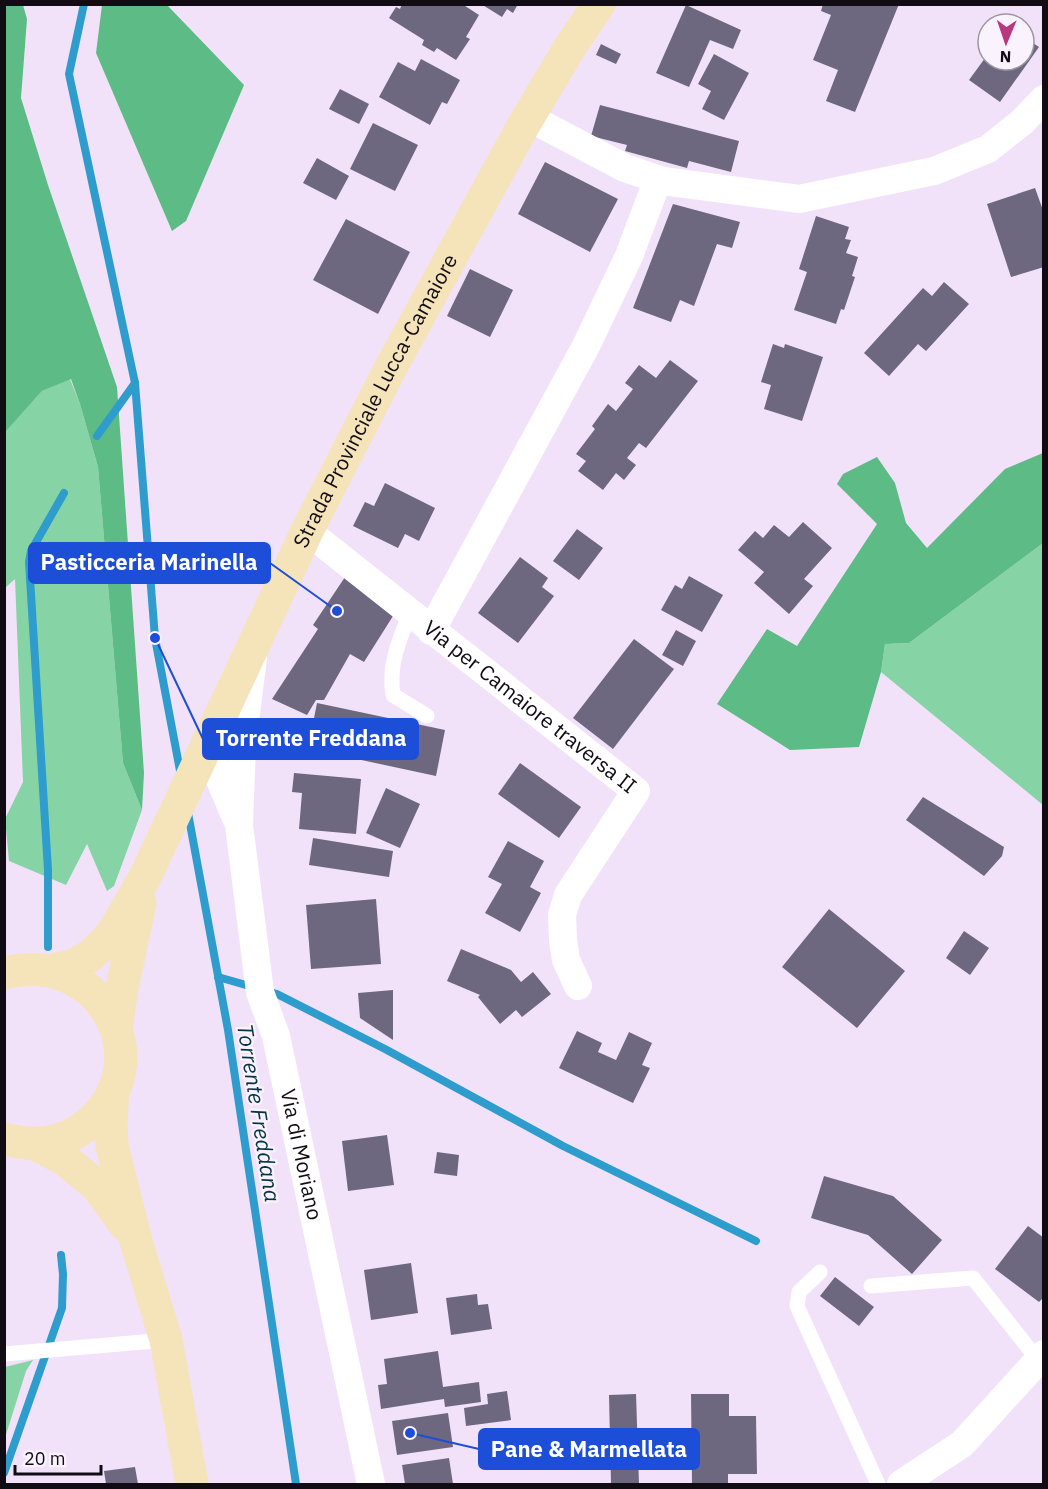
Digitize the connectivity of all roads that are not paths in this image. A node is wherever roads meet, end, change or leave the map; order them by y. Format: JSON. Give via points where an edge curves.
{"nodes":[{"id":1,"x":599,"y":4,"type":"edge"},
{"id":2,"x":1044,"y":99,"type":"edge"},
{"id":3,"x":528,"y":117,"type":"junction"},
{"id":4,"x":657,"y":179,"type":"junction"},
{"id":5,"x":307,"y":531,"type":"junction"},
{"id":6,"x":420,"y":622,"type":"junction"},
{"id":7,"x":255,"y":643,"type":"junction"},
{"id":8,"x":427,"y":716,"type":"dead end"},
{"id":9,"x":201,"y":758,"type":"junction"},
{"id":10,"x":241,"y":765,"type":"junction"},
{"id":11,"x":237,"y":819,"type":"junction"},
{"id":12,"x":146,"y":875,"type":"junction"},
{"id":13,"x":53,"y":970,"type":"junction"},
{"id":14,"x":4,"y":972,"type":"edge"},
{"id":15,"x":578,"y":986,"type":"dead end"},
{"id":16,"x":116,"y":1028,"type":"junction"},
{"id":17,"x":113,"y":1091,"type":"junction"},
{"id":18,"x":20,"y":1142,"type":"edge"},
{"id":19,"x":136,"y":1241,"type":"junction"},
{"id":20,"x":820,"y":1272,"type":"dead end"},
{"id":21,"x":871,"y":1286,"type":"dead end"},
{"id":22,"x":165,"y":1340,"type":"junction"},
{"id":23,"x":4,"y":1354,"type":"edge"},
{"id":24,"x":1041,"y":1357,"type":"edge"},
{"id":25,"x":192,"y":1485,"type":"edge"},
{"id":26,"x":371,"y":1485,"type":"edge"},
{"id":27,"x":878,"y":1485,"type":"edge"},
{"id":28,"x":901,"y":1485,"type":"edge"}],
"edges":[{"from":1,"to":3,"type":"main road","name":"Strada Provinciale Lucca-Camaiore"},
{"from":2,"to":4,"type":"street","via":[[988,148],[934,171],[799,199]]},
{"from":3,"to":4,"type":"street","via":[[625,168]]},
{"from":3,"to":5,"type":"main road","name":"Strada Provinciale Lucca-Camaiore","via":[[391,367]]},
{"from":4,"to":6,"type":"street","via":[[629,256],[586,346]]},
{"from":5,"to":6,"type":"street","name":"Via per Camaiore traversa II"},
{"from":5,"to":7,"type":"main road","name":"Strada Provinciale Lucca-Camaiore"},
{"from":6,"to":8,"type":"lane","via":[[400,637],[391,683],[393,695]]},
{"from":6,"to":15,"type":"street","name":"Via per Camaiore traversa II","via":[[636,791],[568,895],[562,915],[566,960]]},
{"from":7,"to":9,"type":"main road","name":"Strada Provinciale Lucca-Camaiore"},
{"from":7,"to":10,"type":"street","name":"Via di Moriano"},
{"from":9,"to":10,"type":"street"},
{"from":9,"to":11,"type":"street","name":"Via di Moriano"},
{"from":9,"to":11,"type":"street"},
{"from":9,"to":12,"type":"main road","name":"Strada Provinciale Lucca-Camaiore"},
{"from":10,"to":11,"type":"street","name":"Via di Moriano"},
{"from":11,"to":26,"type":"street","name":"Via di Moriano","via":[[260,992],[276,1036]]},
{"from":12,"to":13,"type":"main road","name":"Strada Provinciale Lucca-Camaiore","via":[[103,944],[72,966]]},
{"from":12,"to":16,"type":"main road","name":"Strada Provinciale Lucca-Camaiore"},
{"from":13,"to":14,"type":"main road","via":[[28,968]]},
{"from":13,"to":16,"type":"main road","via":[[85,985],[98,997]]},
{"from":16,"to":17,"type":"main road","via":[[120,1060]]},
{"from":17,"to":18,"type":"main road","via":[[91,1122],[74,1133],[57,1141]]},
{"from":17,"to":19,"type":"main road","via":[[112,1146]]},
{"from":18,"to":19,"type":"main road","via":[[64,1159],[97,1186]]},
{"from":19,"to":22,"type":"main road"},
{"from":20,"to":27,"type":"lane","via":[[799,1292],[797,1306]]},
{"from":21,"to":24,"type":"lane","via":[[973,1278]]},
{"from":22,"to":23,"type":"lane"},
{"from":22,"to":25,"type":"main road"},
{"from":24,"to":28,"type":"street","via":[[962,1444]]}]}
